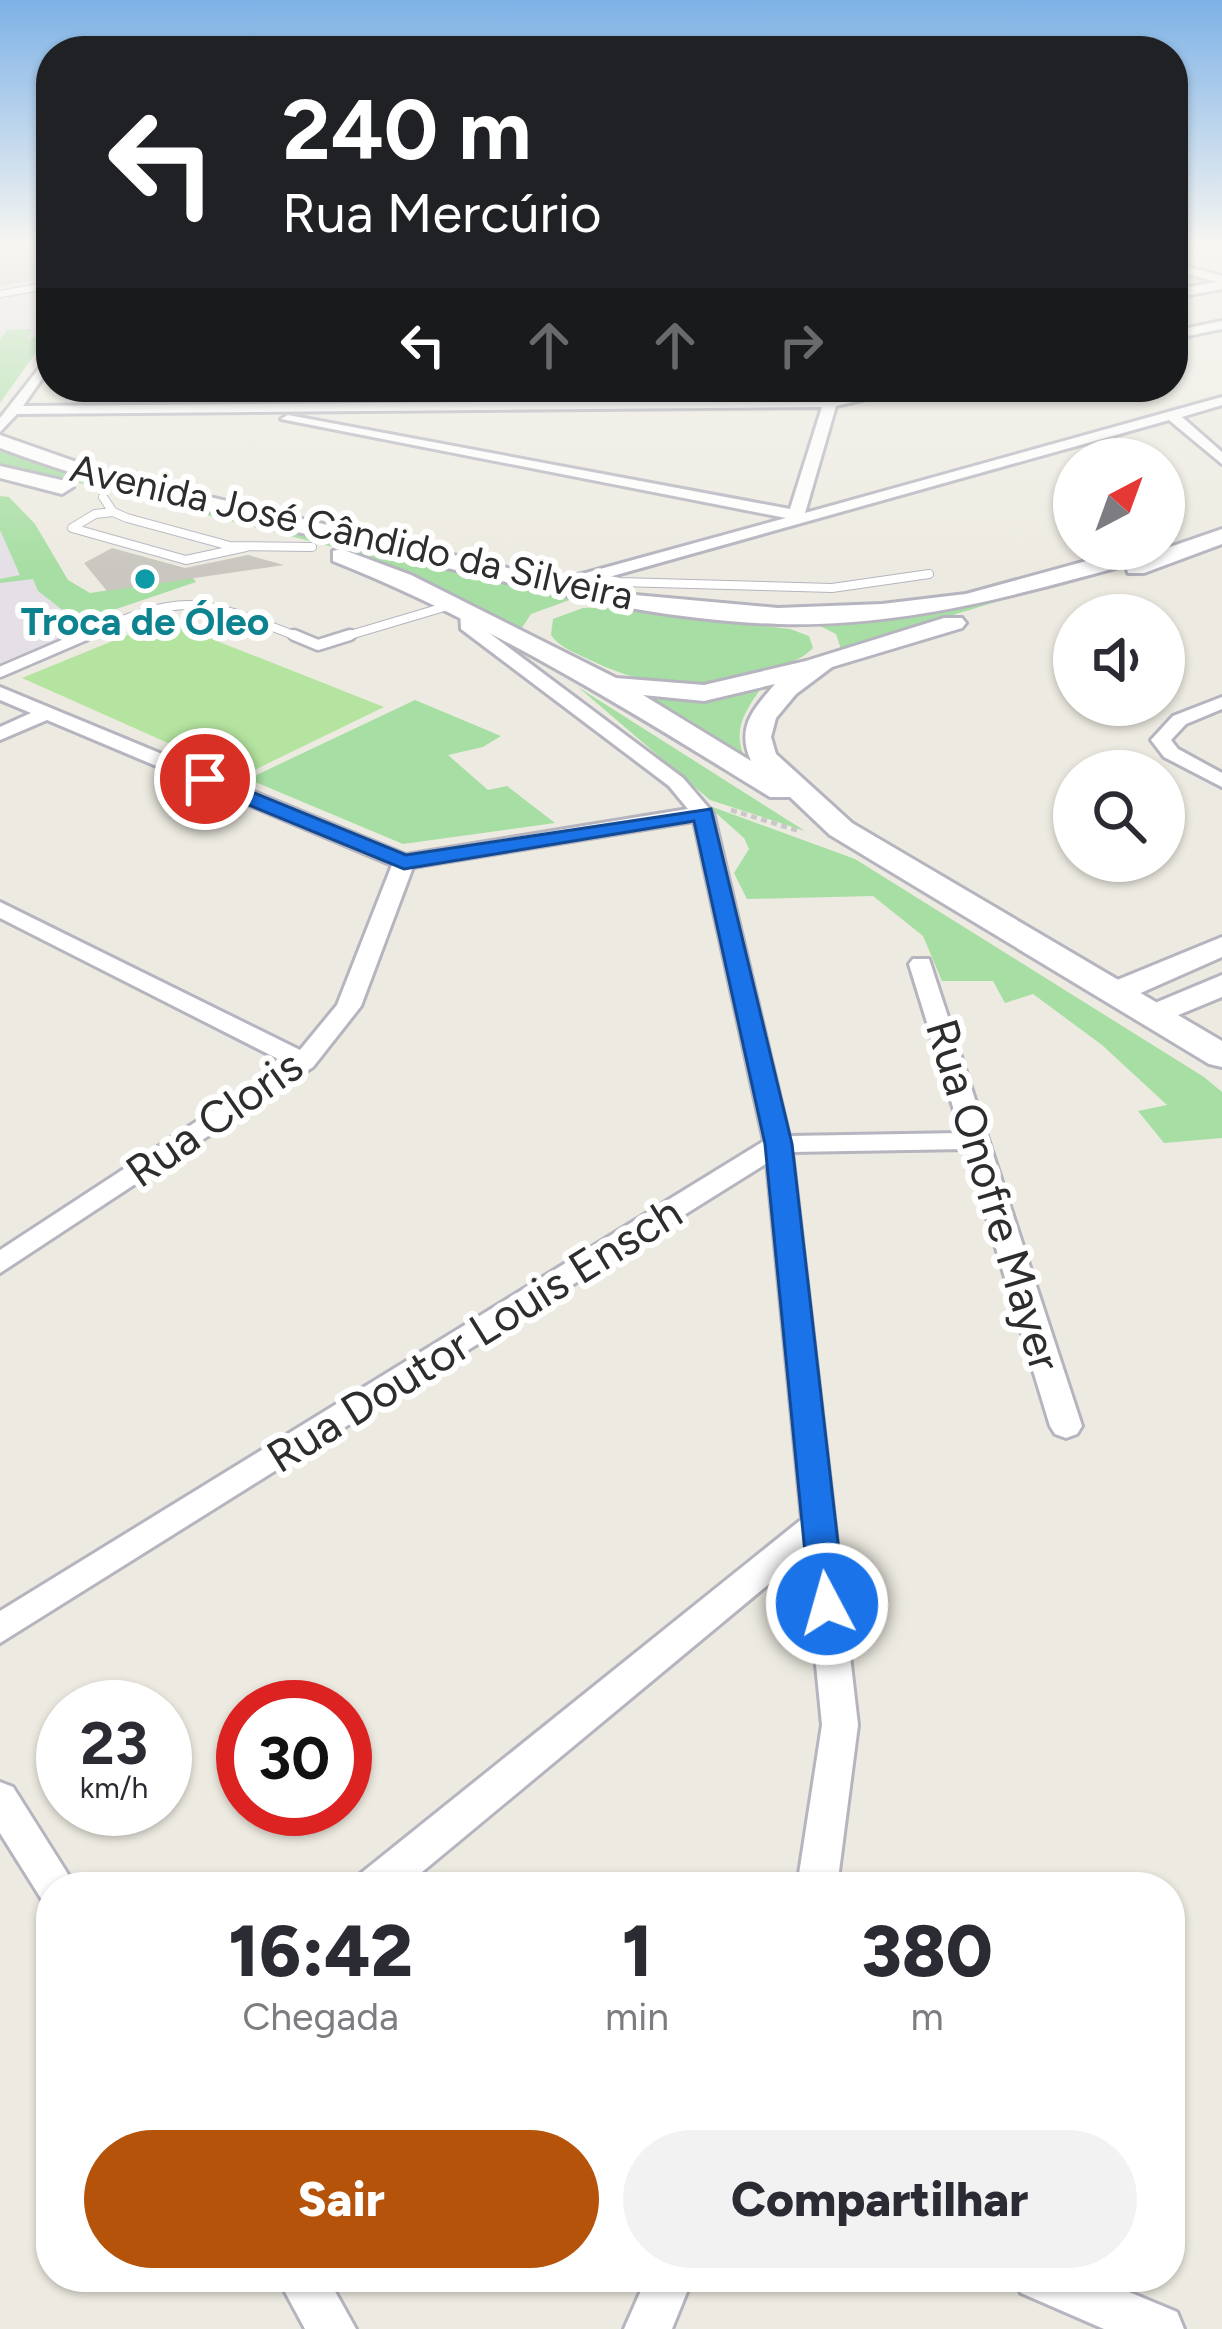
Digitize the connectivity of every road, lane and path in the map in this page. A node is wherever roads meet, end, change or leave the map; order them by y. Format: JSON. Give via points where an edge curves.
{"nodes":[{"id":1,"x":36,"y":382,"type":"edge"},
{"id":2,"x":1222,"y":401,"type":"edge"},
{"id":3,"x":254,"y":402,"type":"edge"},
{"id":4,"x":835,"y":402,"type":"edge"},
{"id":5,"x":830,"y":403,"type":"junction"},
{"id":6,"x":225,"y":407,"type":"junction"},
{"id":7,"x":9,"y":413,"type":"edge"},
{"id":8,"x":1174,"y":417,"type":"junction"},
{"id":9,"x":0,"y":428,"type":"edge"},
{"id":10,"x":0,"y":441,"type":"edge"},
{"id":11,"x":1222,"y":460,"type":"edge"},
{"id":12,"x":4,"y":473,"type":"edge"},
{"id":13,"x":108,"y":504,"type":"junction"},
{"id":14,"x":800,"y":517,"type":"junction"},
{"id":15,"x":1222,"y":535,"type":"edge"},
{"id":16,"x":1185,"y":543,"type":"edge"},
{"id":17,"x":246,"y":547,"type":"junction"},
{"id":18,"x":312,"y":548,"type":"junction"},
{"id":19,"x":1080,"y":570,"type":"edge"},
{"id":20,"x":929,"y":574,"type":"dead end"},
{"id":21,"x":592,"y":577,"type":"junction"},
{"id":22,"x":551,"y":607,"type":"junction"},
{"id":23,"x":459,"y":609,"type":"junction"},
{"id":24,"x":778,"y":616,"type":"junction"},
{"id":25,"x":543,"y":651,"type":"junction"},
{"id":26,"x":820,"y":664,"type":"junction"},
{"id":27,"x":0,"y":672,"type":"edge"},
{"id":28,"x":603,"y":682,"type":"junction"},
{"id":29,"x":0,"y":693,"type":"edge"},
{"id":30,"x":1222,"y":703,"type":"edge"},
{"id":31,"x":46,"y":713,"type":"junction"},
{"id":32,"x":0,"y":734,"type":"edge"},
{"id":33,"x":1222,"y":781,"type":"edge"},
{"id":34,"x":703,"y":813,"type":"junction"},
{"id":35,"x":841,"y":829,"type":"junction"},
{"id":36,"x":404,"y":862,"type":"junction"},
{"id":37,"x":0,"y":909,"type":"edge"},
{"id":38,"x":1222,"y":946,"type":"edge"},
{"id":39,"x":921,"y":964,"type":"dead end"},
{"id":40,"x":1222,"y":985,"type":"edge"},
{"id":41,"x":1116,"y":992,"type":"junction"},
{"id":42,"x":1154,"y":1015,"type":"junction"},
{"id":43,"x":1222,"y":1056,"type":"edge"},
{"id":44,"x":304,"y":1062,"type":"junction"},
{"id":45,"x":978,"y":1141,"type":"junction"},
{"id":46,"x":778,"y":1144,"type":"junction"},
{"id":47,"x":7,"y":1250,"type":"edge"},
{"id":48,"x":1066,"y":1426,"type":"dead end"},
{"id":49,"x":819,"y":1524,"type":"junction"},
{"id":50,"x":0,"y":1629,"type":"edge"},
{"id":51,"x":0,"y":1799,"type":"edge"},
{"id":52,"x":46,"y":1872,"type":"edge"},
{"id":53,"x":392,"y":1872,"type":"edge"},
{"id":54,"x":819,"y":1872,"type":"edge"},
{"id":55,"x":309,"y":2292,"type":"edge"},
{"id":56,"x":664,"y":2292,"type":"edge"},
{"id":57,"x":1072,"y":2292,"type":"edge"},
{"id":58,"x":332,"y":2329,"type":"edge"},
{"id":59,"x":648,"y":2329,"type":"edge"},
{"id":60,"x":1160,"y":2329,"type":"edge"}],
"edges":[{"from":1,"to":7,"type":"street"},
{"from":2,"to":8,"type":"street"},
{"from":3,"to":6,"type":"street"},
{"from":4,"to":5,"type":"street"},
{"from":5,"to":6,"type":"street"},
{"from":5,"to":14,"type":"street"},
{"from":6,"to":7,"type":"street"},
{"from":6,"to":14,"type":"street"},
{"from":7,"to":9,"type":"street"},
{"from":8,"to":11,"type":"street"},
{"from":8,"to":14,"type":"street"},
{"from":10,"to":22,"type":"main road","name":"Avenida José Cândido da Silveira","via":[[98,477]]},
{"from":12,"to":13,"type":"main road","name":"Avenida José Cândido da Silveira"},
{"from":13,"to":17,"type":"lane"},
{"from":13,"to":17,"type":"lane","via":[[72,528],[186,560]]},
{"from":13,"to":18,"type":"main road","name":"Avenida José Cândido da Silveira"},
{"from":14,"to":21,"type":"street"},
{"from":15,"to":16,"type":"main road","name":"Avenida José Cândido da Silveira"},
{"from":15,"to":26,"type":"main road"},
{"from":17,"to":18,"type":"lane"},
{"from":18,"to":23,"type":"main road","name":"Avenida José Cândido da Silveira","via":[[362,562]]},
{"from":19,"to":24,"type":"main road","name":"Avenida José Cândido da Silveira","via":[[968,601]]},
{"from":20,"to":21,"type":"lane","via":[[832,588]]},
{"from":21,"to":22,"type":"street"},
{"from":22,"to":24,"type":"main road","name":"Avenida José Cândido da Silveira","via":[[613,600]]},
{"from":22,"to":25,"type":"main road","via":[[536,635]]},
{"from":23,"to":25,"type":"main road","name":"Avenida José Cândido da Silveira"},
{"from":23,"to":27,"type":"lane","via":[[317,645],[190,602],[143,611]]},
{"from":23,"to":34,"type":"street","via":[[467,625],[676,782]]},
{"from":24,"to":26,"type":"main road","via":[[830,646]]},
{"from":25,"to":28,"type":"main road","name":"Avenida José Cândido da Silveira"},
{"from":26,"to":28,"type":"main road","via":[[704,693]]},
{"from":26,"to":35,"type":"main road","via":[[786,688],[757,737],[763,757]]},
{"from":28,"to":35,"type":"main road","name":"Avenida José Cândido da Silveira"},
{"from":29,"to":31,"type":"street"},
{"from":30,"to":33,"type":"street","via":[[1169,726],[1161,740]]},
{"from":31,"to":32,"type":"street"},
{"from":31,"to":36,"type":"street"},
{"from":34,"to":36,"type":"street"},
{"from":34,"to":46,"type":"street"},
{"from":35,"to":41,"type":"main road"},
{"from":36,"to":44,"type":"street","name":"Rua Cloris","via":[[349,1006]]},
{"from":37,"to":44,"type":"street"},
{"from":38,"to":41,"type":"street"},
{"from":39,"to":45,"type":"street","name":"Rua Onofre Mayer"},
{"from":40,"to":42,"type":"street"},
{"from":41,"to":42,"type":"main road"},
{"from":42,"to":43,"type":"main road"},
{"from":44,"to":47,"type":"street","name":"Rua Cloris"},
{"from":45,"to":46,"type":"street"},
{"from":45,"to":48,"type":"street","name":"Rua Onofre Mayer"},
{"from":46,"to":49,"type":"street"},
{"from":46,"to":50,"type":"street","name":"Rua Doutor Louis Ensch"},
{"from":49,"to":53,"type":"street"},
{"from":49,"to":54,"type":"street","via":[[840,1725]]},
{"from":51,"to":52,"type":"street"},
{"from":55,"to":58,"type":"street"},
{"from":56,"to":59,"type":"street"},
{"from":57,"to":60,"type":"street"}]}
